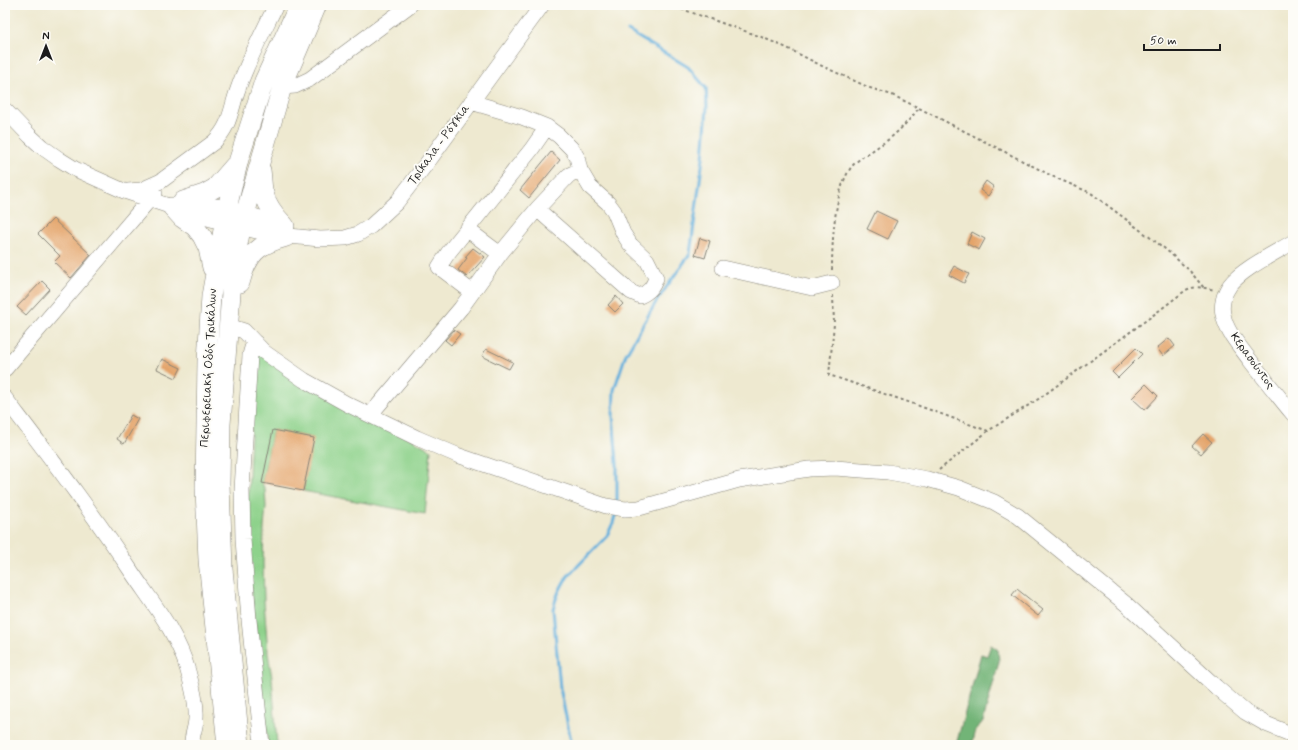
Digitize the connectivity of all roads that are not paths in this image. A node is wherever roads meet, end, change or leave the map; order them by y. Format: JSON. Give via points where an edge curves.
{"nodes":[{"id":1,"x":276,"y":5,"type":"edge"},
{"id":2,"x":299,"y":5,"type":"edge"},
{"id":3,"x":317,"y":5,"type":"edge"},
{"id":4,"x":410,"y":5,"type":"edge"},
{"id":5,"x":542,"y":5,"type":"edge"},
{"id":6,"x":282,"y":87,"type":"junction"},
{"id":7,"x":471,"y":102,"type":"junction"},
{"id":8,"x":5,"y":110,"type":"edge"},
{"id":9,"x":547,"y":127,"type":"junction"},
{"id":10,"x":239,"y":159,"type":"junction"},
{"id":11,"x":260,"y":166,"type":"junction"},
{"id":12,"x":580,"y":170,"type":"junction"},
{"id":13,"x":161,"y":181,"type":"junction"},
{"id":14,"x":124,"y":191,"type":"junction"},
{"id":15,"x":167,"y":203,"type":"junction"},
{"id":16,"x":537,"y":209,"type":"junction"},
{"id":17,"x":234,"y":218,"type":"junction"},
{"id":18,"x":468,"y":230,"type":"junction"},
{"id":19,"x":286,"y":231,"type":"junction"},
{"id":20,"x":1293,"y":242,"type":"edge"},
{"id":21,"x":500,"y":254,"type":"junction"},
{"id":22,"x":723,"y":268,"type":"dead end"},
{"id":23,"x":214,"y":277,"type":"junction"},
{"id":24,"x":832,"y":283,"type":"road end"},
{"id":25,"x":472,"y":292,"type":"junction"},
{"id":26,"x":228,"y":322,"type":"junction"},
{"id":27,"x":256,"y":343,"type":"junction"},
{"id":28,"x":5,"y":369,"type":"edge"},
{"id":29,"x":5,"y":398,"type":"edge"},
{"id":30,"x":370,"y":414,"type":"junction"},
{"id":31,"x":1293,"y":414,"type":"edge"},
{"id":32,"x":1293,"y":735,"type":"edge"},
{"id":33,"x":192,"y":745,"type":"edge"},
{"id":34,"x":226,"y":745,"type":"edge"},
{"id":35,"x":240,"y":745,"type":"edge"},
{"id":36,"x":262,"y":745,"type":"edge"}],
"edges":[{"from":1,"to":13,"type":"street","via":[[238,89],[225,130],[214,142]]},
{"from":2,"to":10,"type":"main road","name":"Περιφερειακή Οδός Τρικάλων","via":[[264,82]]},
{"from":3,"to":6,"type":"main road","name":"Περιφερειακή Οδός Τρικάλων"},
{"from":4,"to":6,"type":"street","via":[[310,79],[295,86]]},
{"from":5,"to":7,"type":"street","name":"Τρίκαλα - Ρόγκια"},
{"from":6,"to":11,"type":"main road","name":"Περιφερειακή Οδός Τρικάλων"},
{"from":7,"to":9,"type":"street"},
{"from":7,"to":19,"type":"street","name":"Τρίκαλα - Ρόγκια","via":[[401,196],[371,226],[358,234],[334,239],[307,237]]},
{"from":8,"to":14,"type":"street","name":"Τρίκαλα - Ρόγκια","via":[[42,147],[59,159]]},
{"from":9,"to":12,"type":"street","via":[[572,149]]},
{"from":9,"to":18,"type":"street"},
{"from":10,"to":15,"type":"main road","via":[[216,188],[204,194]]},
{"from":10,"to":17,"type":"main road","name":"Περιφερειακή Οδός Τρικάλων"},
{"from":11,"to":17,"type":"main road","name":"Περιφερειακή Οδός Τρικάλων"},
{"from":11,"to":19,"type":"main road","via":[[263,190],[269,206]]},
{"from":12,"to":16,"type":"street","via":[[569,175]]},
{"from":12,"to":16,"type":"street","via":[[590,187],[614,211],[630,244],[647,260],[656,278],[653,287],[647,293],[640,296],[631,292]]},
{"from":13,"to":14,"type":"street","via":[[141,190]]},
{"from":13,"to":15,"type":"street","via":[[158,190]]},
{"from":14,"to":15,"type":"street","name":"Τρίκαλα - Ρόγκια"},
{"from":15,"to":17,"type":"street","name":"Τρίκαλα - Ρόγκια"},
{"from":15,"to":23,"type":"main road","via":[[202,236],[208,248]]},
{"from":15,"to":28,"type":"street"},
{"from":16,"to":21,"type":"street"},
{"from":17,"to":19,"type":"street","name":"Τρίκαλα - Ρόγκια"},
{"from":17,"to":23,"type":"main road","name":"Περιφερειακή Οδός Τρικάλων"},
{"from":17,"to":26,"type":"main road","name":"Περιφερειακή Οδός Τρικάλων","via":[[234,267]]},
{"from":18,"to":21,"type":"street"},
{"from":18,"to":25,"type":"street","via":[[439,267]]},
{"from":19,"to":26,"type":"main road","via":[[252,255],[243,272]]},
{"from":20,"to":31,"type":"street","name":"Κερασούντος","via":[[1229,286],[1222,308],[1232,335]]},
{"from":21,"to":25,"type":"street"},
{"from":22,"to":24,"type":"street","via":[[812,288]]},
{"from":23,"to":34,"type":"main road","name":"Περιφερειακή Οδός Τρικάλων","via":[[207,361],[205,488],[208,560]]},
{"from":25,"to":30,"type":"street"},
{"from":26,"to":27,"type":"street","via":[[244,331]]},
{"from":26,"to":35,"type":"main road","name":"Περιφερειακή Οδός Τρικάλων","via":[[221,424],[221,535]]},
{"from":27,"to":30,"type":"street","via":[[264,352],[304,380]]},
{"from":27,"to":36,"type":"street","via":[[250,355],[242,476],[242,518]]},
{"from":29,"to":33,"type":"street","via":[[83,501],[175,637],[188,670],[195,703],[196,719]]},
{"from":30,"to":32,"type":"street","via":[[457,455],[606,506],[625,509],[650,506],[739,480],[809,468],[876,470],[927,479],[959,488],[1018,516],[1126,604],[1245,712]]}]}
